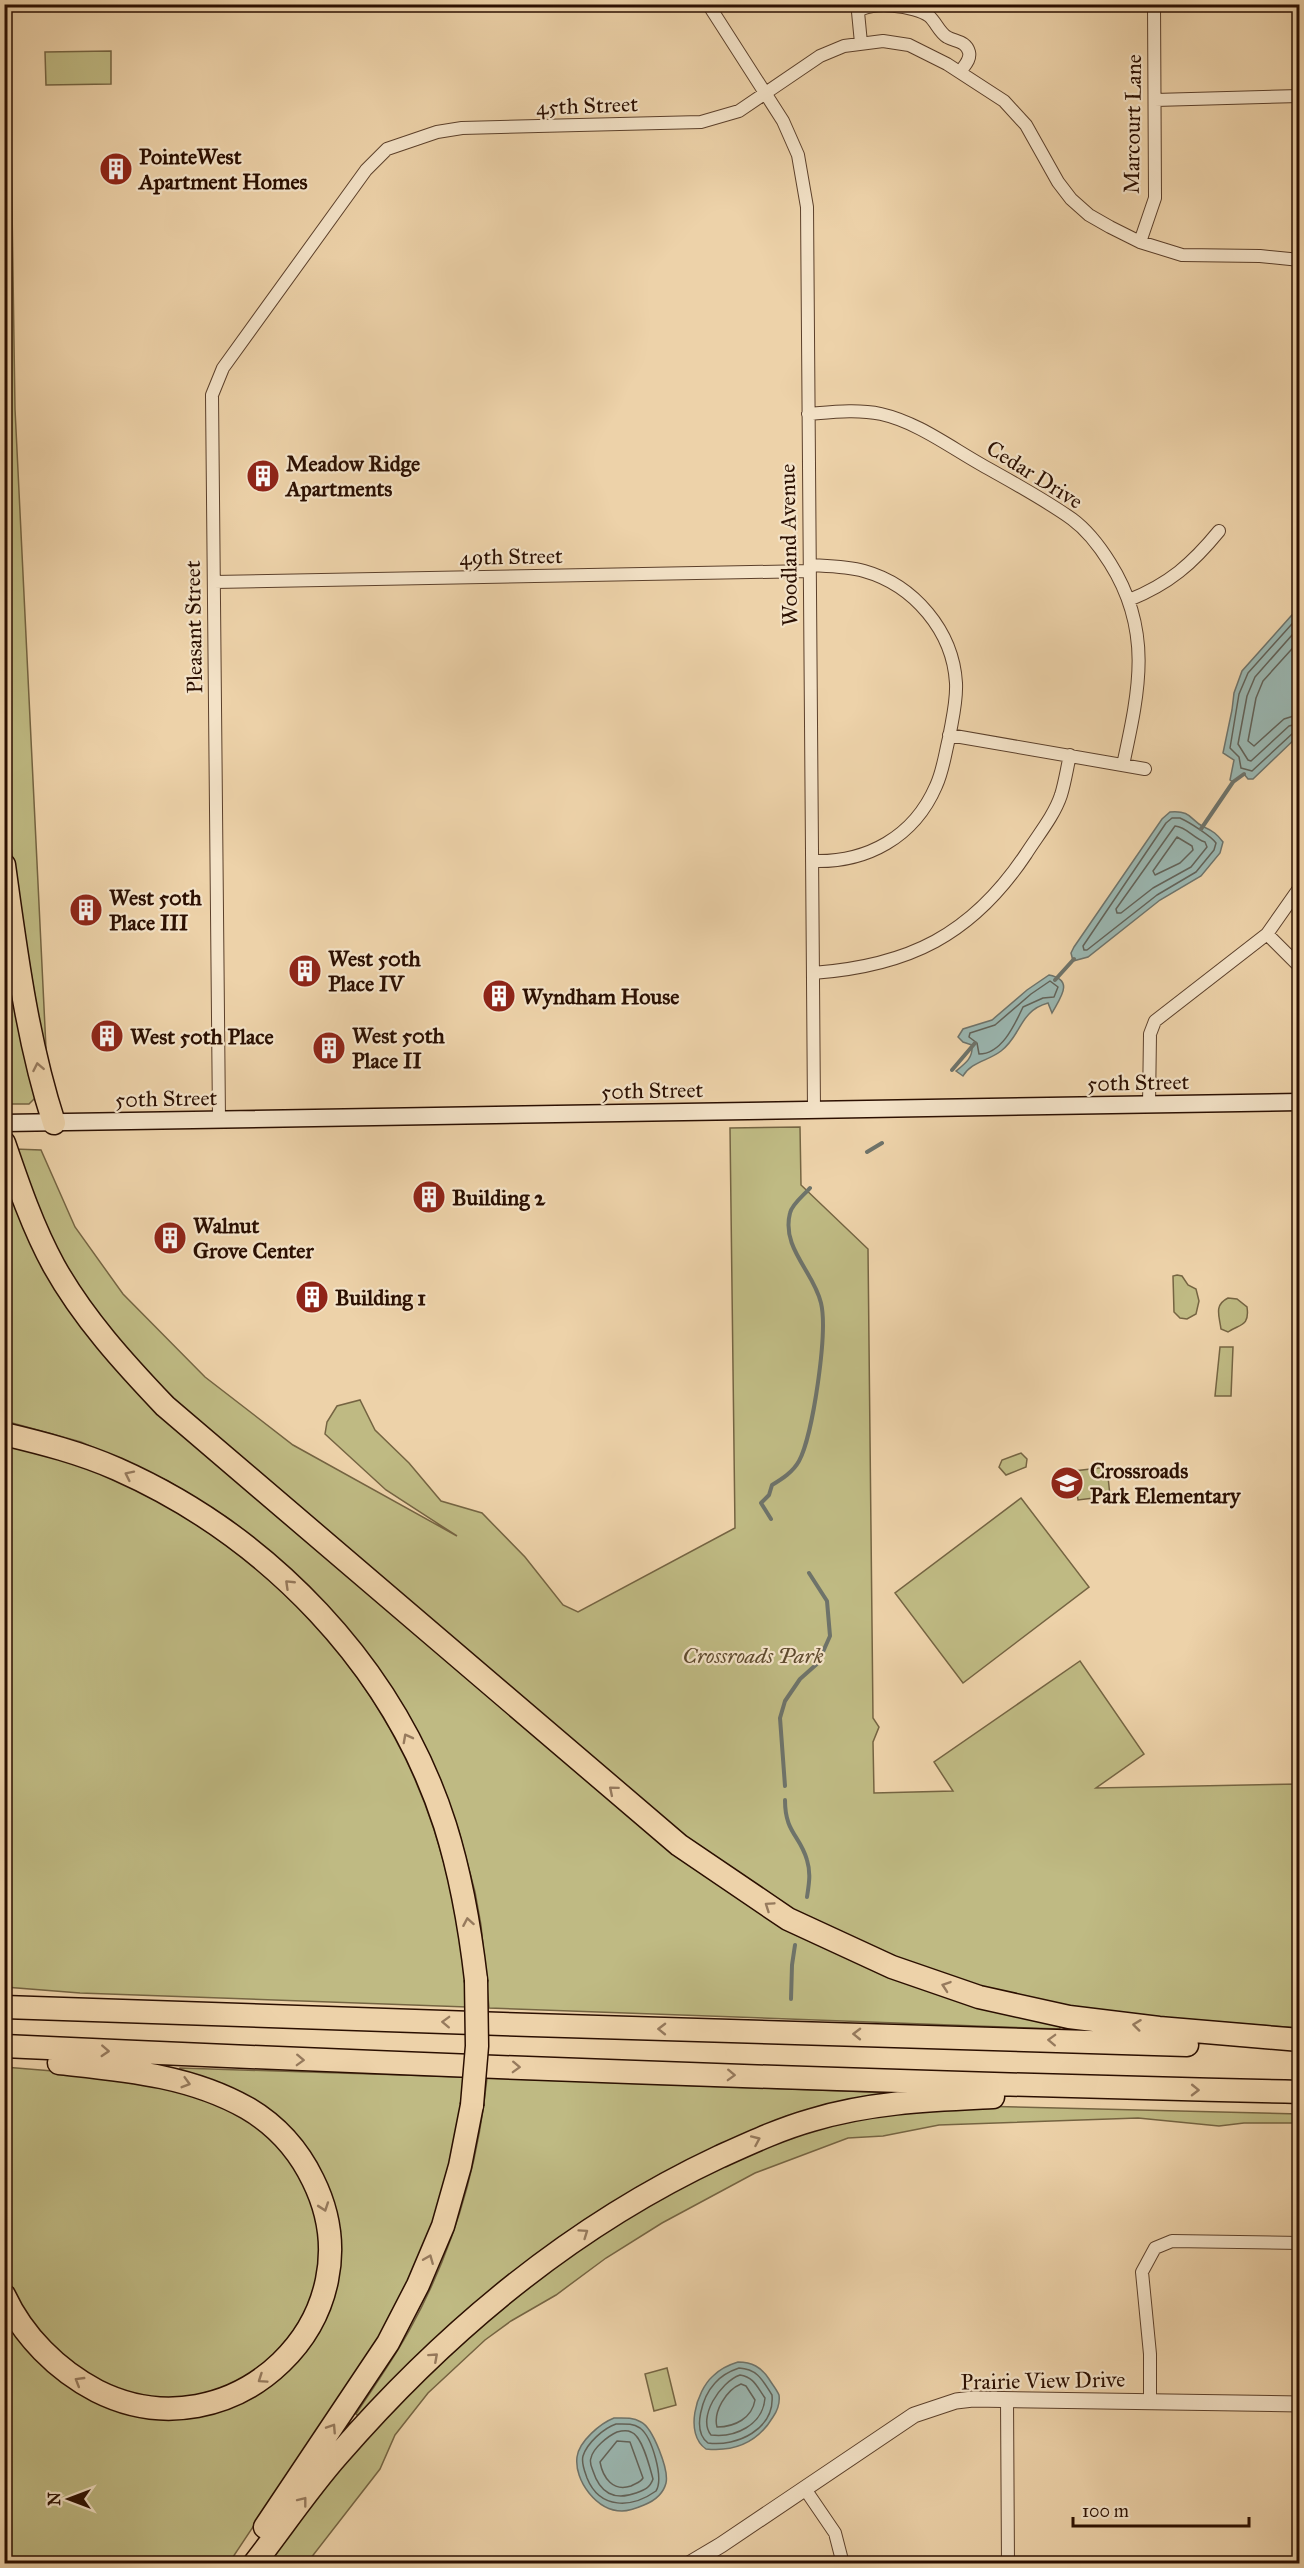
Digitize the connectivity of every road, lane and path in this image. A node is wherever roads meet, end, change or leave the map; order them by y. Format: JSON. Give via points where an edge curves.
{"nodes":[{"id":1,"x":708,"y":4,"type":"edge"},
{"id":2,"x":1154,"y":4,"type":"edge"},
{"id":3,"x":861,"y":43,"type":"junction"},
{"id":4,"x":960,"y":72,"type":"junction"},
{"id":5,"x":765,"y":93,"type":"junction"},
{"id":6,"x":1299,"y":96,"type":"edge"},
{"id":7,"x":1155,"y":100,"type":"junction"},
{"id":8,"x":359,"y":179,"type":"joint"},
{"id":9,"x":1140,"y":242,"type":"junction"},
{"id":10,"x":1299,"y":260,"type":"edge"},
{"id":11,"x":808,"y":414,"type":"junction"},
{"id":12,"x":1219,"y":531,"type":"dead end"},
{"id":13,"x":810,"y":568,"type":"junction"},
{"id":14,"x":214,"y":582,"type":"junction"},
{"id":15,"x":1129,"y":600,"type":"junction"},
{"id":16,"x":949,"y":735,"type":"junction"},
{"id":17,"x":1070,"y":755,"type":"junction"},
{"id":18,"x":1123,"y":765,"type":"junction"},
{"id":19,"x":1145,"y":769,"type":"dead end"},
{"id":20,"x":812,"y":861,"type":"junction"},
{"id":21,"x":4,"y":865,"type":"edge"},
{"id":22,"x":1299,"y":887,"type":"edge"},
{"id":23,"x":1267,"y":934,"type":"junction"},
{"id":24,"x":1299,"y":967,"type":"edge"},
{"id":25,"x":813,"y":973,"type":"junction"},
{"id":26,"x":1299,"y":1102,"type":"edge"},
{"id":27,"x":1149,"y":1105,"type":"junction"},
{"id":28,"x":814,"y":1110,"type":"junction"},
{"id":29,"x":219,"y":1120,"type":"junction"},
{"id":30,"x":4,"y":1123,"type":"edge"},
{"id":31,"x":54,"y":1123,"type":"junction"},
{"id":32,"x":4,"y":1143,"type":"edge"},
{"id":33,"x":4,"y":1434,"type":"edge"},
{"id":34,"x":4,"y":1997,"type":"edge"},
{"id":35,"x":4,"y":2007,"type":"edge"},
{"id":36,"x":104,"y":2009,"type":"junction"},
{"id":37,"x":1299,"y":2040,"type":"edge"},
{"id":38,"x":4,"y":2046,"type":"edge"},
{"id":39,"x":1299,"y":2047,"type":"edge"},
{"id":40,"x":4,"y":2052,"type":"edge"},
{"id":41,"x":1137,"y":2088,"type":"junction"},
{"id":42,"x":1299,"y":2092,"type":"edge"},
{"id":43,"x":1299,"y":2243,"type":"edge"},
{"id":44,"x":4,"y":2295,"type":"edge"},
{"id":45,"x":1007,"y":2399,"type":"junction"},
{"id":46,"x":1150,"y":2402,"type":"junction"},
{"id":47,"x":1299,"y":2404,"type":"edge"},
{"id":48,"x":805,"y":2489,"type":"junction"},
{"id":49,"x":240,"y":2564,"type":"edge"},
{"id":50,"x":254,"y":2564,"type":"edge"},
{"id":51,"x":689,"y":2564,"type":"edge"},
{"id":52,"x":843,"y":2564,"type":"edge"},
{"id":53,"x":1008,"y":2564,"type":"edge"}],
"edges":[{"from":1,"to":5,"type":"street","name":"Woodland Avenue"},
{"from":2,"to":7,"type":"street","name":"Marcourt Lane"},
{"from":3,"to":4,"type":"street","name":"45th Street","via":[[909,45]]},
{"from":3,"to":4,"type":"street","via":[[858,12],[863,7],[882,5],[920,11],[947,37],[965,44],[969,58]]},
{"from":3,"to":5,"type":"street","name":"45th Street","via":[[820,56]]},
{"from":4,"to":9,"type":"street","name":"45th Street","via":[[1004,101],[1019,116],[1071,200],[1089,215]]},
{"from":5,"to":8,"type":"street","name":"45th Street","via":[[740,111],[701,122],[462,128],[387,149]]},
{"from":5,"to":11,"type":"street","name":"Woodland Avenue","via":[[783,121],[802,172],[807,207]]},
{"from":6,"to":7,"type":"street"},
{"from":7,"to":9,"type":"street","name":"Marcourt Lane","via":[[1155,198]]},
{"from":8,"to":14,"type":"street","name":"Pleasant Street","via":[[215,384],[211,409]]},
{"from":9,"to":10,"type":"street","name":"45th Street","via":[[1182,255]]},
{"from":11,"to":13,"type":"street","name":"Woodland Avenue"},
{"from":11,"to":15,"type":"street","name":"Cedar Drive","via":[[855,411],[882,415],[912,426],[1042,499],[1074,520],[1101,548]]},
{"from":12,"to":15,"type":"street","via":[[1181,572]]},
{"from":13,"to":14,"type":"street","name":"49th Street"},
{"from":13,"to":16,"type":"street","name":"49th Street","via":[[837,566],[863,570],[887,579],[928,612],[952,658],[956,684]]},
{"from":13,"to":20,"type":"street","name":"Woodland Avenue"},
{"from":14,"to":29,"type":"street","name":"Pleasant Street"},
{"from":15,"to":18,"type":"street","name":"Cedar Drive","via":[[1138,635],[1140,672]]},
{"from":16,"to":17,"type":"street"},
{"from":16,"to":20,"type":"street","name":"49th Street","via":[[937,784],[926,807],[910,826],[879,849],[855,858]]},
{"from":17,"to":18,"type":"street"},
{"from":17,"to":25,"type":"street","via":[[1060,796],[1050,817],[1013,874],[979,912],[915,952],[866,968]]},
{"from":18,"to":19,"type":"street"},
{"from":20,"to":25,"type":"street","name":"Woodland Avenue"},
{"from":31,"to":21,"type":"highway","one_way":true,"via":[[41,1082]]},
{"from":22,"to":23,"type":"street"},
{"from":23,"to":24,"type":"street"},
{"from":23,"to":27,"type":"street","via":[[1155,1021],[1150,1034]]},
{"from":25,"to":28,"type":"street","name":"Woodland Avenue"},
{"from":26,"to":27,"type":"main road","name":"50th Street"},
{"from":27,"to":28,"type":"main road","name":"50th Street"},
{"from":28,"to":29,"type":"main road","name":"50th Street"},
{"from":29,"to":31,"type":"main road","name":"50th Street"},
{"from":30,"to":31,"type":"main road","name":"50th Street"},
{"from":37,"to":32,"type":"highway","one_way":true,"via":[[1070,2017],[979,1997],[892,1967],[788,1919],[680,1845],[165,1406],[122,1361],[54,1266]]},
{"from":49,"to":33,"type":"highway","one_way":true,"bridge":true,"via":[[388,2343],[443,2226],[472,2105],[477,2046],[476,1980],[461,1883],[444,1824],[421,1766],[392,1711],[318,1611],[240,1542],[172,1496],[57,1447]]},
{"from":34,"to":36,"type":"highway"},
{"from":35,"to":36,"type":"highway"},
{"from":39,"to":36,"type":"highway","one_way":true},
{"from":38,"to":41,"type":"highway","one_way":true},
{"from":40,"to":44,"type":"highway","one_way":true,"via":[[27,2060],[159,2076],[190,2084],[247,2108],[274,2127],[305,2164],[327,2216],[331,2246],[325,2290],[301,2341],[267,2377],[208,2404],[181,2408],[146,2406],[111,2398],[80,2382],[31,2336]]},
{"from":41,"to":42,"type":"highway","one_way":true},
{"from":50,"to":41,"type":"highway","one_way":true,"via":[[337,2456],[406,2381],[513,2285],[591,2229],[674,2178],[763,2137],[865,2108],[918,2101]]},
{"from":43,"to":46,"type":"street","via":[[1172,2241],[1155,2248],[1142,2272]]},
{"from":45,"to":46,"type":"street","name":"Prairie View Drive"},
{"from":45,"to":48,"type":"street","name":"Prairie View Drive","via":[[956,2401],[914,2415]]},
{"from":45,"to":53,"type":"street"},
{"from":46,"to":47,"type":"street","name":"Prairie View Drive"},
{"from":48,"to":51,"type":"street","name":"Prairie View Drive"},
{"from":48,"to":52,"type":"street","via":[[836,2534]]}]}
